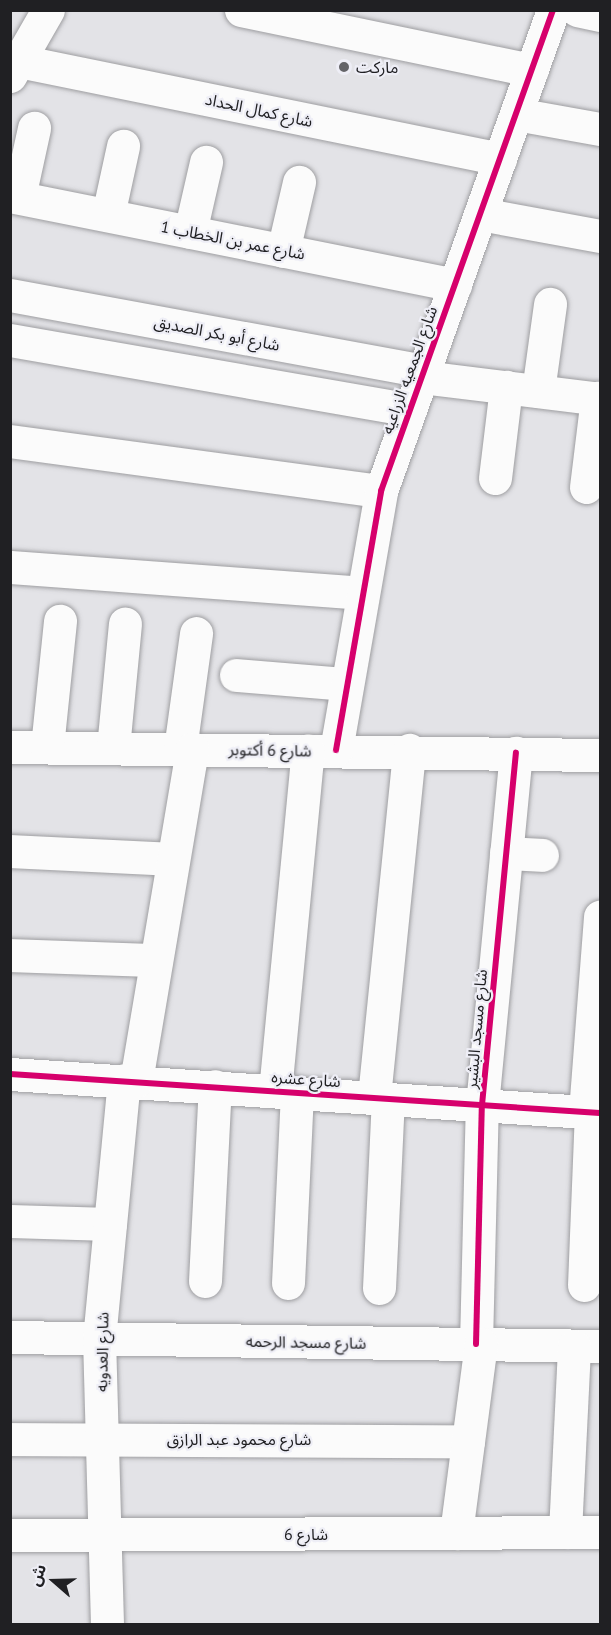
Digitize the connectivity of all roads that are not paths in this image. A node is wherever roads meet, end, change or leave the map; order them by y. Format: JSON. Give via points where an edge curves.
{"nodes":[{"id":1,"x":48,"y":10,"type":"edge"},
{"id":2,"x":241,"y":10,"type":"edge"},
{"id":3,"x":553,"y":10,"type":"edge"},
{"id":4,"x":577,"y":10,"type":"edge"},
{"id":5,"x":600,"y":15,"type":"edge"},
{"id":6,"x":15,"y":68,"type":"edge"},
{"id":7,"x":532,"y":70,"type":"junction"},
{"id":8,"x":516,"y":114,"type":"junction"},
{"id":9,"x":33,"y":128,"type":"dead end"},
{"id":10,"x":600,"y":129,"type":"edge"},
{"id":11,"x":123,"y":146,"type":"dead end"},
{"id":12,"x":500,"y":159,"type":"junction"},
{"id":13,"x":206,"y":162,"type":"dead end"},
{"id":14,"x":299,"y":182,"type":"dead end"},
{"id":15,"x":15,"y":196,"type":"edge"},
{"id":16,"x":480,"y":214,"type":"junction"},
{"id":17,"x":108,"y":215,"type":"junction"},
{"id":18,"x":190,"y":232,"type":"junction"},
{"id":19,"x":600,"y":236,"type":"edge"},
{"id":20,"x":283,"y":250,"type":"junction"},
{"id":21,"x":455,"y":285,"type":"junction"},
{"id":22,"x":10,"y":295,"type":"edge"},
{"id":23,"x":550,"y":304,"type":"dead end"},
{"id":24,"x":10,"y":340,"type":"edge"},
{"id":25,"x":423,"y":374,"type":"junction"},
{"id":26,"x":506,"y":387,"type":"junction"},
{"id":27,"x":538,"y":391,"type":"junction"},
{"id":28,"x":599,"y":399,"type":"edge"},
{"id":29,"x":410,"y":410,"type":"junction"},
{"id":30,"x":10,"y":441,"type":"edge"},
{"id":31,"x":495,"y":478,"type":"dead end"},
{"id":32,"x":586,"y":487,"type":"dead end"},
{"id":33,"x":381,"y":491,"type":"junction"},
{"id":34,"x":10,"y":567,"type":"edge"},
{"id":35,"x":361,"y":593,"type":"junction"},
{"id":36,"x":60,"y":621,"type":"dead end"},
{"id":37,"x":125,"y":624,"type":"dead end"},
{"id":38,"x":196,"y":633,"type":"dead end"},
{"id":39,"x":236,"y":675,"type":"dead end"},
{"id":40,"x":346,"y":684,"type":"junction"},
{"id":41,"x":10,"y":747,"type":"edge"},
{"id":42,"x":47,"y":747,"type":"junction"},
{"id":43,"x":113,"y":748,"type":"junction"},
{"id":44,"x":186,"y":749,"type":"junction"},
{"id":45,"x":409,"y":750,"type":"junction"},
{"id":46,"x":322,"y":751,"type":"junction"},
{"id":47,"x":516,"y":753,"type":"junction"},
{"id":48,"x":600,"y":755,"type":"edge"},
{"id":49,"x":10,"y":852,"type":"edge"},
{"id":50,"x":506,"y":853,"type":"junction"},
{"id":51,"x":542,"y":855,"type":"dead end"},
{"id":52,"x":173,"y":859,"type":"junction"},
{"id":53,"x":600,"y":916,"type":"edge"},
{"id":54,"x":10,"y":955,"type":"edge"},
{"id":55,"x":156,"y":960,"type":"junction"},
{"id":56,"x":10,"y":1074,"type":"edge"},
{"id":57,"x":130,"y":1080,"type":"junction"},
{"id":58,"x":214,"y":1086,"type":"junction"},
{"id":59,"x":286,"y":1091,"type":"junction"},
{"id":60,"x":381,"y":1098,"type":"junction"},
{"id":61,"x":482,"y":1105,"type":"junction"},
{"id":62,"x":592,"y":1113,"type":"edge"},
{"id":63,"x":10,"y":1221,"type":"edge"},
{"id":64,"x":110,"y":1224,"type":"junction"},
{"id":65,"x":205,"y":1281,"type":"dead end"},
{"id":66,"x":288,"y":1283,"type":"dead end"},
{"id":67,"x":584,"y":1285,"type":"dead end"},
{"id":68,"x":379,"y":1288,"type":"dead end"},
{"id":69,"x":10,"y":1337,"type":"edge"},
{"id":70,"x":99,"y":1338,"type":"junction"},
{"id":71,"x":479,"y":1344,"type":"junction"},
{"id":72,"x":587,"y":1346,"type":"edge"},
{"id":73,"x":10,"y":1439,"type":"edge"},
{"id":74,"x":102,"y":1440,"type":"junction"},
{"id":75,"x":468,"y":1441,"type":"junction"},
{"id":76,"x":565,"y":1532,"type":"junction"},
{"id":77,"x":600,"y":1532,"type":"edge"},
{"id":78,"x":456,"y":1533,"type":"junction"},
{"id":79,"x":10,"y":1535,"type":"edge"},
{"id":80,"x":104,"y":1535,"type":"junction"},
{"id":81,"x":107,"y":1624,"type":"edge"}],
"edges":[{"from":1,"to":6,"type":"street"},
{"from":2,"to":7,"type":"street"},
{"from":3,"to":7,"type":"street","name":"شارع الجمعيه الزراعيه"},
{"from":4,"to":5,"type":"street"},
{"from":6,"to":12,"type":"street","name":"شارع كمال الحداد"},
{"from":7,"to":8,"type":"street","name":"شارع الجمعيه الزراعيه"},
{"from":8,"to":10,"type":"street"},
{"from":8,"to":12,"type":"street","name":"شارع الجمعيه الزراعيه"},
{"from":9,"to":15,"type":"street"},
{"from":11,"to":17,"type":"street"},
{"from":12,"to":16,"type":"street","name":"شارع الجمعيه الزراعيه"},
{"from":13,"to":18,"type":"street"},
{"from":14,"to":20,"type":"street"},
{"from":15,"to":17,"type":"street","name":"شارع عمر بن الخطاب 1"},
{"from":16,"to":19,"type":"street"},
{"from":16,"to":21,"type":"street","name":"شارع الجمعيه الزراعيه"},
{"from":17,"to":18,"type":"street","name":"شارع عمر بن الخطاب 1"},
{"from":18,"to":20,"type":"street","name":"شارع عمر بن الخطاب 1"},
{"from":20,"to":21,"type":"street","name":"شارع عمر بن الخطاب 1"},
{"from":21,"to":25,"type":"street","name":"شارع الجمعيه الزراعيه"},
{"from":22,"to":25,"type":"street","name":"شارع أبو بكر الصديق"},
{"from":23,"to":27,"type":"street"},
{"from":24,"to":29,"type":"street"},
{"from":25,"to":26,"type":"street","name":"شارع أبو بكر الصديق"},
{"from":25,"to":29,"type":"street","name":"شارع الجمعيه الزراعيه"},
{"from":26,"to":27,"type":"street","name":"شارع أبو بكر الصديق"},
{"from":26,"to":31,"type":"street"},
{"from":27,"to":28,"type":"street","name":"شارع أبو بكر الصديق"},
{"from":28,"to":32,"type":"street"},
{"from":29,"to":33,"type":"street","name":"شارع الجمعيه الزراعيه"},
{"from":30,"to":33,"type":"street"},
{"from":33,"to":35,"type":"street","name":"شارع الجمعيه الزراعيه"},
{"from":34,"to":35,"type":"street"},
{"from":35,"to":40,"type":"street","name":"شارع الجمعيه الزراعيه"},
{"from":36,"to":42,"type":"street"},
{"from":37,"to":43,"type":"street"},
{"from":38,"to":44,"type":"street","name":"شارع العدويه"},
{"from":39,"to":40,"type":"street"},
{"from":40,"to":46,"type":"street","name":"شارع الجمعيه الزراعيه"},
{"from":41,"to":42,"type":"street","name":"شارع 6 أكتوبر"},
{"from":42,"to":43,"type":"street","name":"شارع 6 أكتوبر"},
{"from":43,"to":44,"type":"street","name":"شارع 6 أكتوبر"},
{"from":44,"to":46,"type":"street","name":"شارع 6 أكتوبر"},
{"from":44,"to":52,"type":"street","name":"شارع العدويه"},
{"from":45,"to":46,"type":"street","name":"شارع 6 أكتوبر"},
{"from":45,"to":47,"type":"street","name":"شارع 6 أكتوبر"},
{"from":45,"to":60,"type":"street"},
{"from":46,"to":59,"type":"street"},
{"from":47,"to":48,"type":"street","name":"شارع 6 أكتوبر"},
{"from":47,"to":50,"type":"street","name":"شارع مسجد البشير"},
{"from":49,"to":52,"type":"street"},
{"from":50,"to":51,"type":"street"},
{"from":50,"to":61,"type":"street","name":"شارع مسجد البشير"},
{"from":52,"to":55,"type":"street","name":"شارع العدويه"},
{"from":53,"to":62,"type":"street"},
{"from":54,"to":55,"type":"street"},
{"from":55,"to":57,"type":"street","name":"شارع العدويه"},
{"from":56,"to":57,"type":"street","name":"شارع عشره"},
{"from":57,"to":58,"type":"street","name":"شارع عشره"},
{"from":57,"to":64,"type":"street","name":"شارع العدويه"},
{"from":58,"to":59,"type":"street","name":"شارع عشره"},
{"from":58,"to":65,"type":"street"},
{"from":59,"to":60,"type":"street","name":"شارع عشره"},
{"from":59,"to":66,"type":"street"},
{"from":60,"to":61,"type":"street","name":"شارع عشره"},
{"from":60,"to":68,"type":"street"},
{"from":61,"to":62,"type":"street","name":"شارع عشره"},
{"from":61,"to":71,"type":"street","name":"شارع مسجد البشير"},
{"from":62,"to":67,"type":"street"},
{"from":63,"to":64,"type":"street"},
{"from":64,"to":70,"type":"street","name":"شارع العدويه"},
{"from":69,"to":70,"type":"street","name":"شارع مسجد الرحمه"},
{"from":70,"to":71,"type":"street","name":"شارع مسجد الرحمه"},
{"from":70,"to":74,"type":"street","name":"شارع العدويه"},
{"from":71,"to":72,"type":"street","name":"شارع مسجد الرحمه"},
{"from":71,"to":75,"type":"street","name":"شارع مسجد البشير"},
{"from":72,"to":76,"type":"street"},
{"from":73,"to":74,"type":"street","name":"شارع محمود عبد الرازق"},
{"from":74,"to":75,"type":"street","name":"شارع محمود عبد الرازق"},
{"from":74,"to":80,"type":"street","name":"شارع العدويه"},
{"from":75,"to":78,"type":"street","name":"شارع مسجد البشير"},
{"from":76,"to":77,"type":"street","name":"شارع 6"},
{"from":76,"to":78,"type":"street","name":"شارع 6"},
{"from":78,"to":80,"type":"street","name":"شارع 6"},
{"from":79,"to":80,"type":"street","name":"شارع 6"},
{"from":80,"to":81,"type":"street","name":"شارع العدويه"}]}
